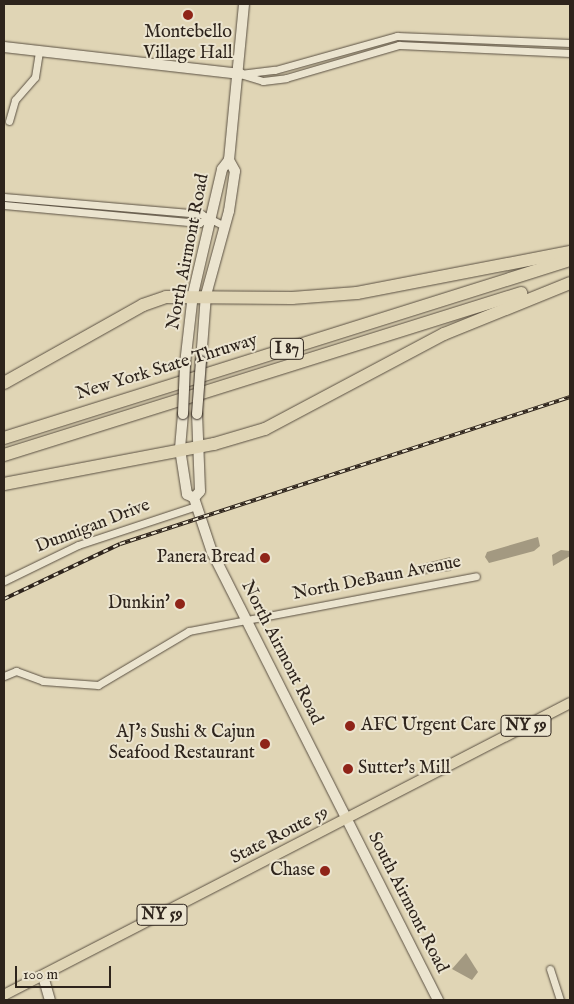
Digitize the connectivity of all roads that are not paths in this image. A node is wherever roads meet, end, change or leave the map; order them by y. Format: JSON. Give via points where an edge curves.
{"nodes":[{"id":1,"x":244,"y":4,"type":"edge"},
{"id":2,"x":397,"y":36,"type":"junction"},
{"id":3,"x":570,"y":44,"type":"edge"},
{"id":4,"x":397,"y":45,"type":"junction"},
{"id":5,"x":503,"y":46,"type":"junction"},
{"id":6,"x":4,"y":47,"type":"edge"},
{"id":7,"x":38,"y":51,"type":"junction"},
{"id":8,"x":570,"y":53,"type":"edge"},
{"id":9,"x":336,"y":59,"type":"junction"},
{"id":10,"x":240,"y":74,"type":"junction"},
{"id":11,"x":9,"y":121,"type":"dead end"},
{"id":12,"x":229,"y":160,"type":"junction"},
{"id":13,"x":4,"y":197,"type":"edge"},
{"id":14,"x":4,"y":206,"type":"edge"},
{"id":15,"x":209,"y":220,"type":"junction"},
{"id":16,"x":225,"y":226,"type":"junction"},
{"id":17,"x":570,"y":252,"type":"edge"},
{"id":18,"x":570,"y":260,"type":"edge"},
{"id":19,"x":570,"y":277,"type":"edge"},
{"id":20,"x":570,"y":283,"type":"edge"},
{"id":21,"x":193,"y":294,"type":"junction"},
{"id":22,"x":206,"y":295,"type":"junction"},
{"id":23,"x":4,"y":383,"type":"edge"},
{"id":24,"x":4,"y":438,"type":"edge"},
{"id":25,"x":197,"y":446,"type":"junction"},
{"id":26,"x":180,"y":449,"type":"junction"},
{"id":27,"x":4,"y":455,"type":"edge"},
{"id":28,"x":4,"y":484,"type":"edge"},
{"id":29,"x":195,"y":502,"type":"junction"},
{"id":30,"x":476,"y":576,"type":"dead end"},
{"id":31,"x":4,"y":581,"type":"edge"},
{"id":32,"x":246,"y":620,"type":"junction"},
{"id":33,"x":4,"y":676,"type":"edge"},
{"id":34,"x":570,"y":703,"type":"edge"},
{"id":35,"x":346,"y":820,"type":"junction"},
{"id":36,"x":550,"y":969,"type":"dead end"},
{"id":37,"x":43,"y":976,"type":"junction"},
{"id":38,"x":4,"y":995,"type":"edge"},
{"id":39,"x":50,"y":1000,"type":"edge"},
{"id":40,"x":438,"y":1000,"type":"edge"},
{"id":41,"x":560,"y":1000,"type":"edge"}],
"edges":[{"from":1,"to":10,"type":"street","name":"North Airmont Road"},
{"from":2,"to":4,"type":"street"},
{"from":2,"to":5,"type":"street"},
{"from":2,"to":9,"type":"street"},
{"from":3,"to":5,"type":"street"},
{"from":4,"to":5,"type":"street"},
{"from":4,"to":9,"type":"street"},
{"from":5,"to":8,"type":"street"},
{"from":6,"to":7,"type":"street"},
{"from":7,"to":10,"type":"street"},
{"from":7,"to":11,"type":"street","via":[[35,76],[15,100]]},
{"from":9,"to":10,"type":"street","via":[[270,80]]},
{"from":10,"to":12,"type":"street","name":"North Airmont Road"},
{"from":12,"to":15,"type":"street","name":"North Airmont Road","via":[[222,168]]},
{"from":12,"to":16,"type":"street","name":"North Airmont Road","via":[[235,171]]},
{"from":13,"to":15,"type":"street","via":[[201,214]]},
{"from":14,"to":15,"type":"street","via":[[199,224]]},
{"from":15,"to":16,"type":"street"},
{"from":15,"to":21,"type":"street","name":"North Airmont Road"},
{"from":16,"to":22,"type":"street","name":"North Airmont Road"},
{"from":17,"to":22,"type":"highway","via":[[357,293],[285,298]]},
{"from":18,"to":24,"type":"highway","name":"New York State Thruway","number":"I 87"},
{"from":19,"to":27,"type":"highway","name":"New York State Thruway","number":"I 87"},
{"from":20,"to":25,"type":"highway","via":[[444,334],[282,422]]},
{"from":21,"to":22,"type":"highway"},
{"from":21,"to":23,"type":"highway","via":[[143,305]]},
{"from":21,"to":26,"type":"street","name":"North Airmont Road","bridge":true},
{"from":22,"to":25,"type":"street","name":"North Airmont Road","bridge":true},
{"from":25,"to":26,"type":"highway"},
{"from":25,"to":29,"type":"street","name":"North Airmont Road","via":[[200,491]]},
{"from":26,"to":28,"type":"highway"},
{"from":26,"to":29,"type":"street","name":"North Airmont Road","via":[[187,494]]},
{"from":29,"to":31,"type":"street","name":"Dunnigan Drive","via":[[78,545]]},
{"from":29,"to":32,"type":"street","name":"North Airmont Road"},
{"from":30,"to":32,"type":"street","name":"North DeBaun Avenue"},
{"from":32,"to":33,"type":"street","name":"North DeBaun Avenue","via":[[182,634],[98,685],[44,681],[16,671]]},
{"from":32,"to":35,"type":"street","name":"North Airmont Road"},
{"from":34,"to":35,"type":"main road","name":"State Route 59","number":"NY 59"},
{"from":35,"to":37,"type":"main road","name":"State Route 59","number":"NY 59"},
{"from":35,"to":40,"type":"street","name":"South Airmont Road"},
{"from":36,"to":41,"type":"street"},
{"from":37,"to":38,"type":"main road","name":"State Route 59","number":"NY 59"},
{"from":37,"to":39,"type":"street"}]}
